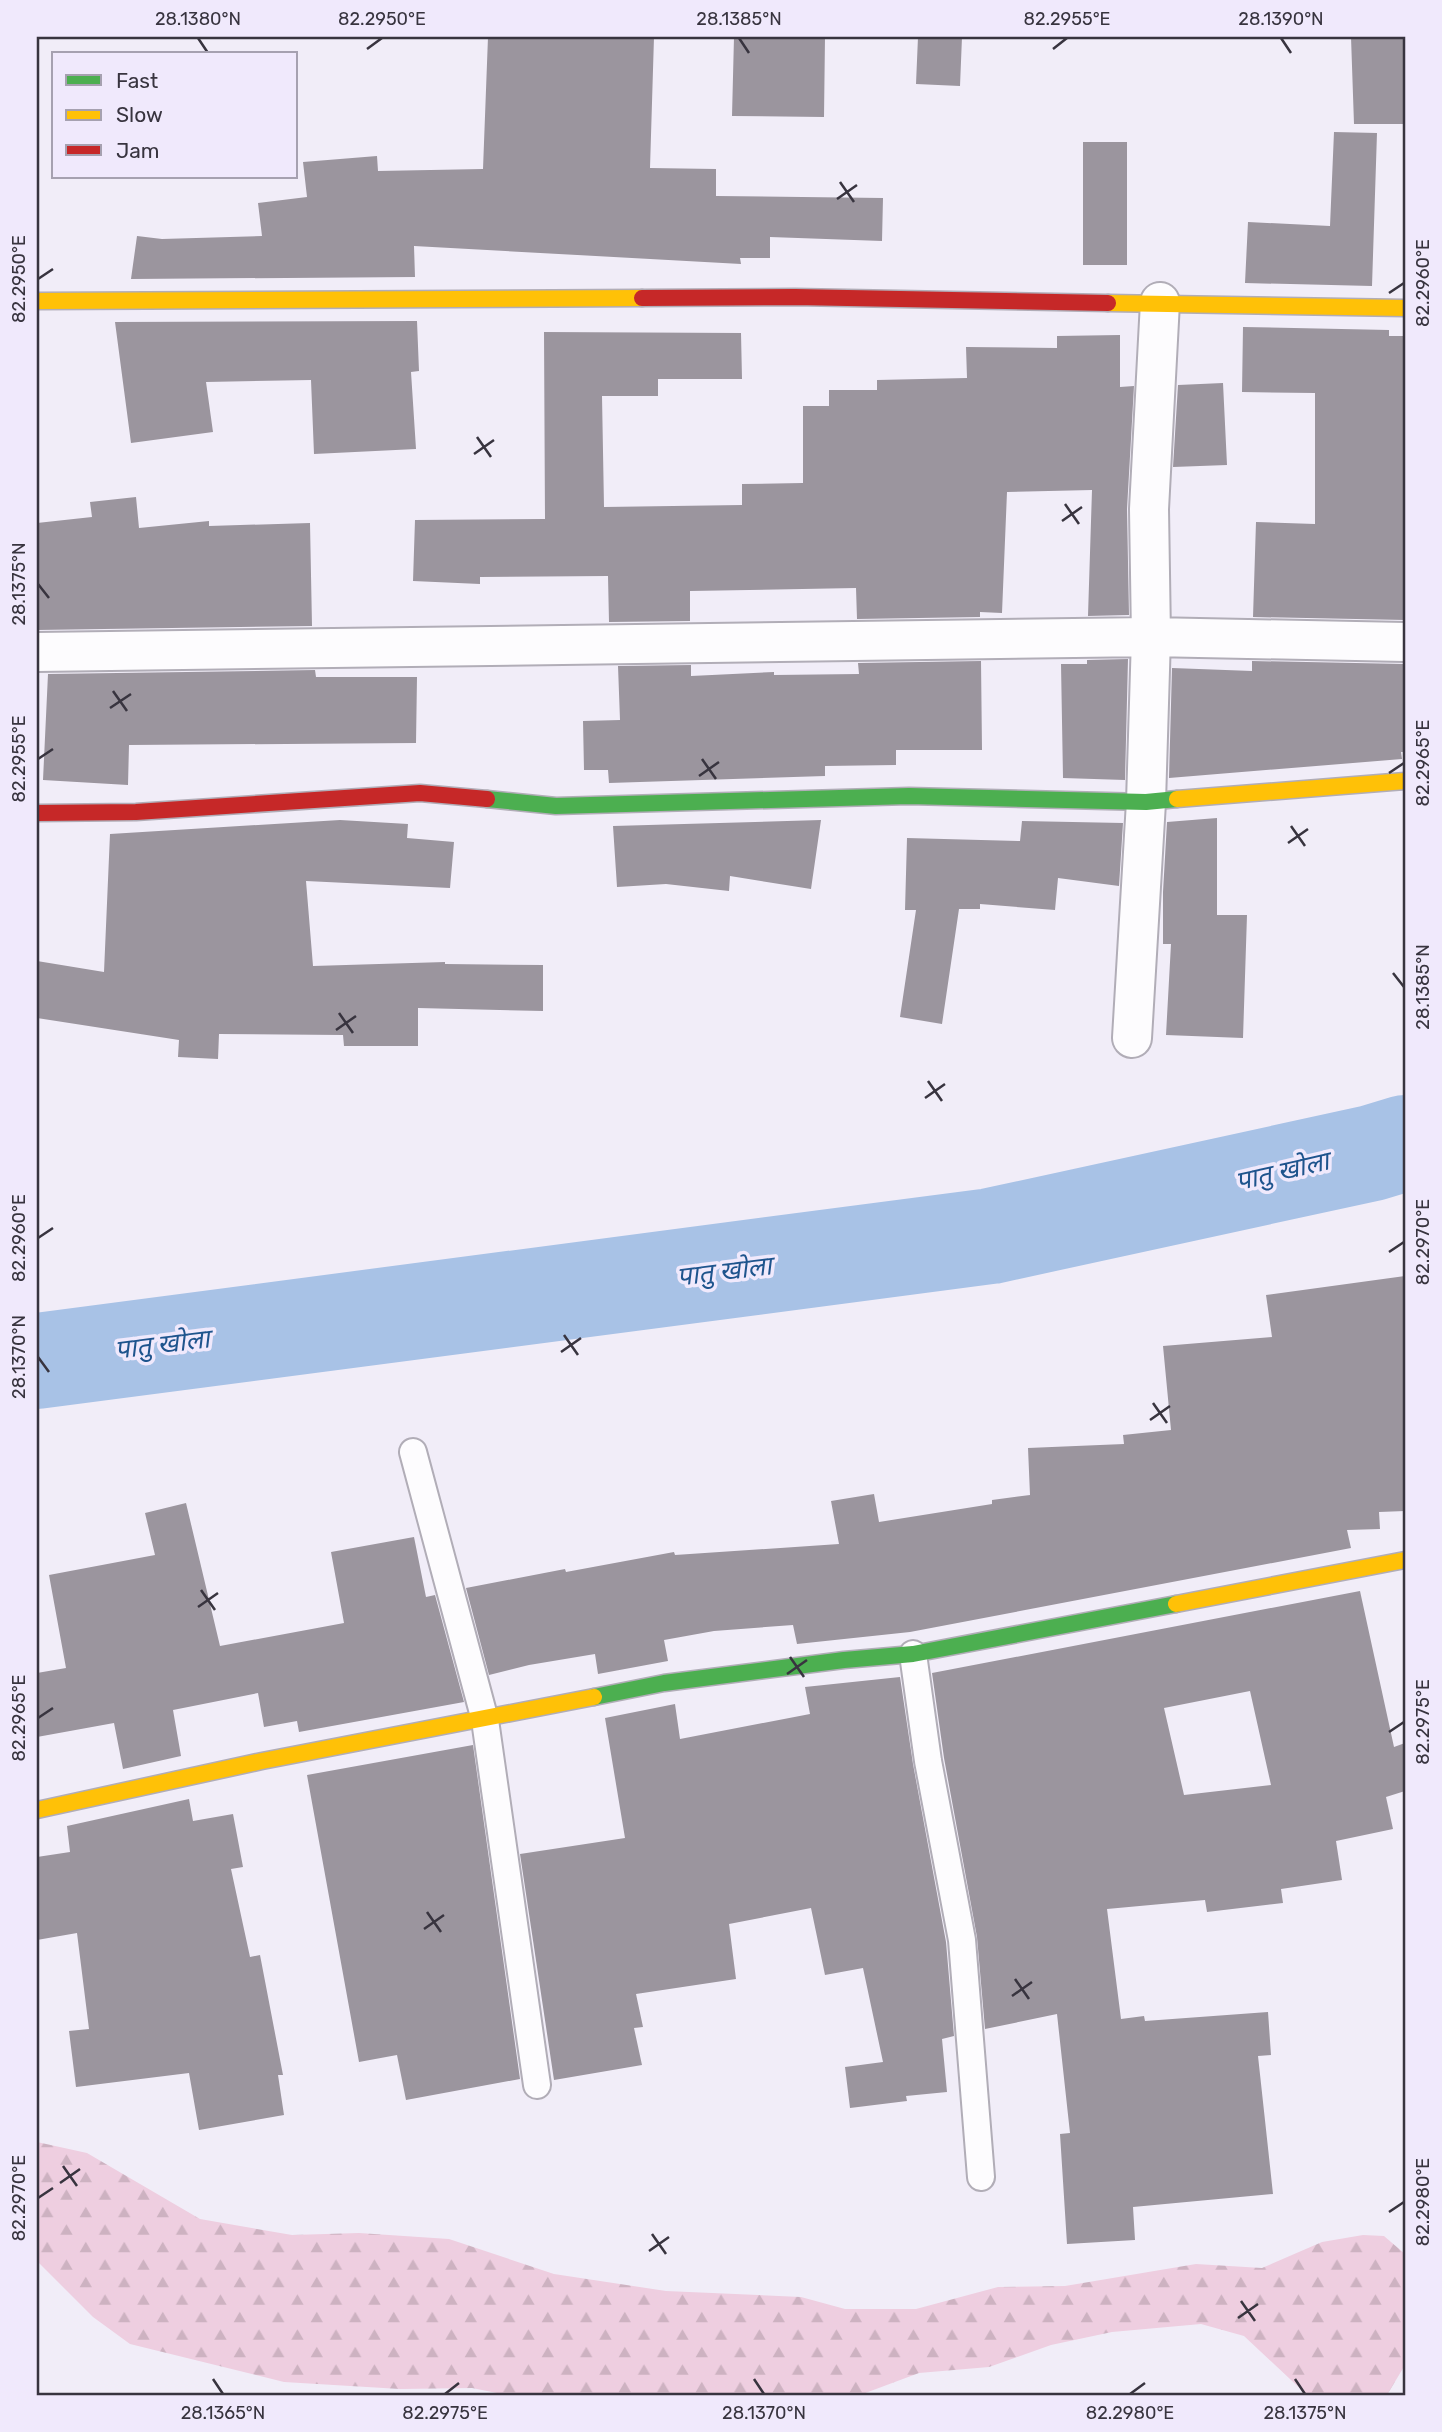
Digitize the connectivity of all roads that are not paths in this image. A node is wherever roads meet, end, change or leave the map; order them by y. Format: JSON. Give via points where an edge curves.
{"nodes":[{"id":1,"x":37,"y":301,"type":"edge"},
{"id":2,"x":1160,"y":302,"type":"junction"},
{"id":3,"x":1405,"y":308,"type":"edge"},
{"id":4,"x":1151,"y":637,"type":"junction"},
{"id":5,"x":1405,"y":642,"type":"edge"},
{"id":6,"x":37,"y":652,"type":"edge"},
{"id":7,"x":1405,"y":780,"type":"edge"},
{"id":8,"x":1146,"y":803,"type":"junction"},
{"id":9,"x":37,"y":813,"type":"edge"},
{"id":10,"x":1132,"y":1038,"type":"dead end"},
{"id":11,"x":413,"y":1452,"type":"dead end"},
{"id":12,"x":1405,"y":1560,"type":"edge"},
{"id":13,"x":913,"y":1654,"type":"junction"},
{"id":14,"x":485,"y":1720,"type":"junction"},
{"id":15,"x":37,"y":1810,"type":"edge"},
{"id":16,"x":537,"y":2085,"type":"dead end"},
{"id":17,"x":981,"y":2177,"type":"dead end"}],
"edges":[{"from":1,"to":2,"type":"street","via":[[796,297]]},
{"from":2,"to":3,"type":"street"},
{"from":2,"to":4,"type":"street","via":[[1149,509]]},
{"from":4,"to":5,"type":"street"},
{"from":4,"to":6,"type":"street"},
{"from":4,"to":8,"type":"street"},
{"from":7,"to":8,"type":"street"},
{"from":8,"to":9,"type":"street","via":[[909,796],[556,806],[420,793],[136,813]]},
{"from":8,"to":10,"type":"street"},
{"from":11,"to":14,"type":"lane"},
{"from":12,"to":13,"type":"street"},
{"from":13,"to":14,"type":"street","via":[[664,1683]]},
{"from":13,"to":17,"type":"lane","via":[[962,1940]]},
{"from":14,"to":15,"type":"street"},
{"from":14,"to":16,"type":"lane"}]}
